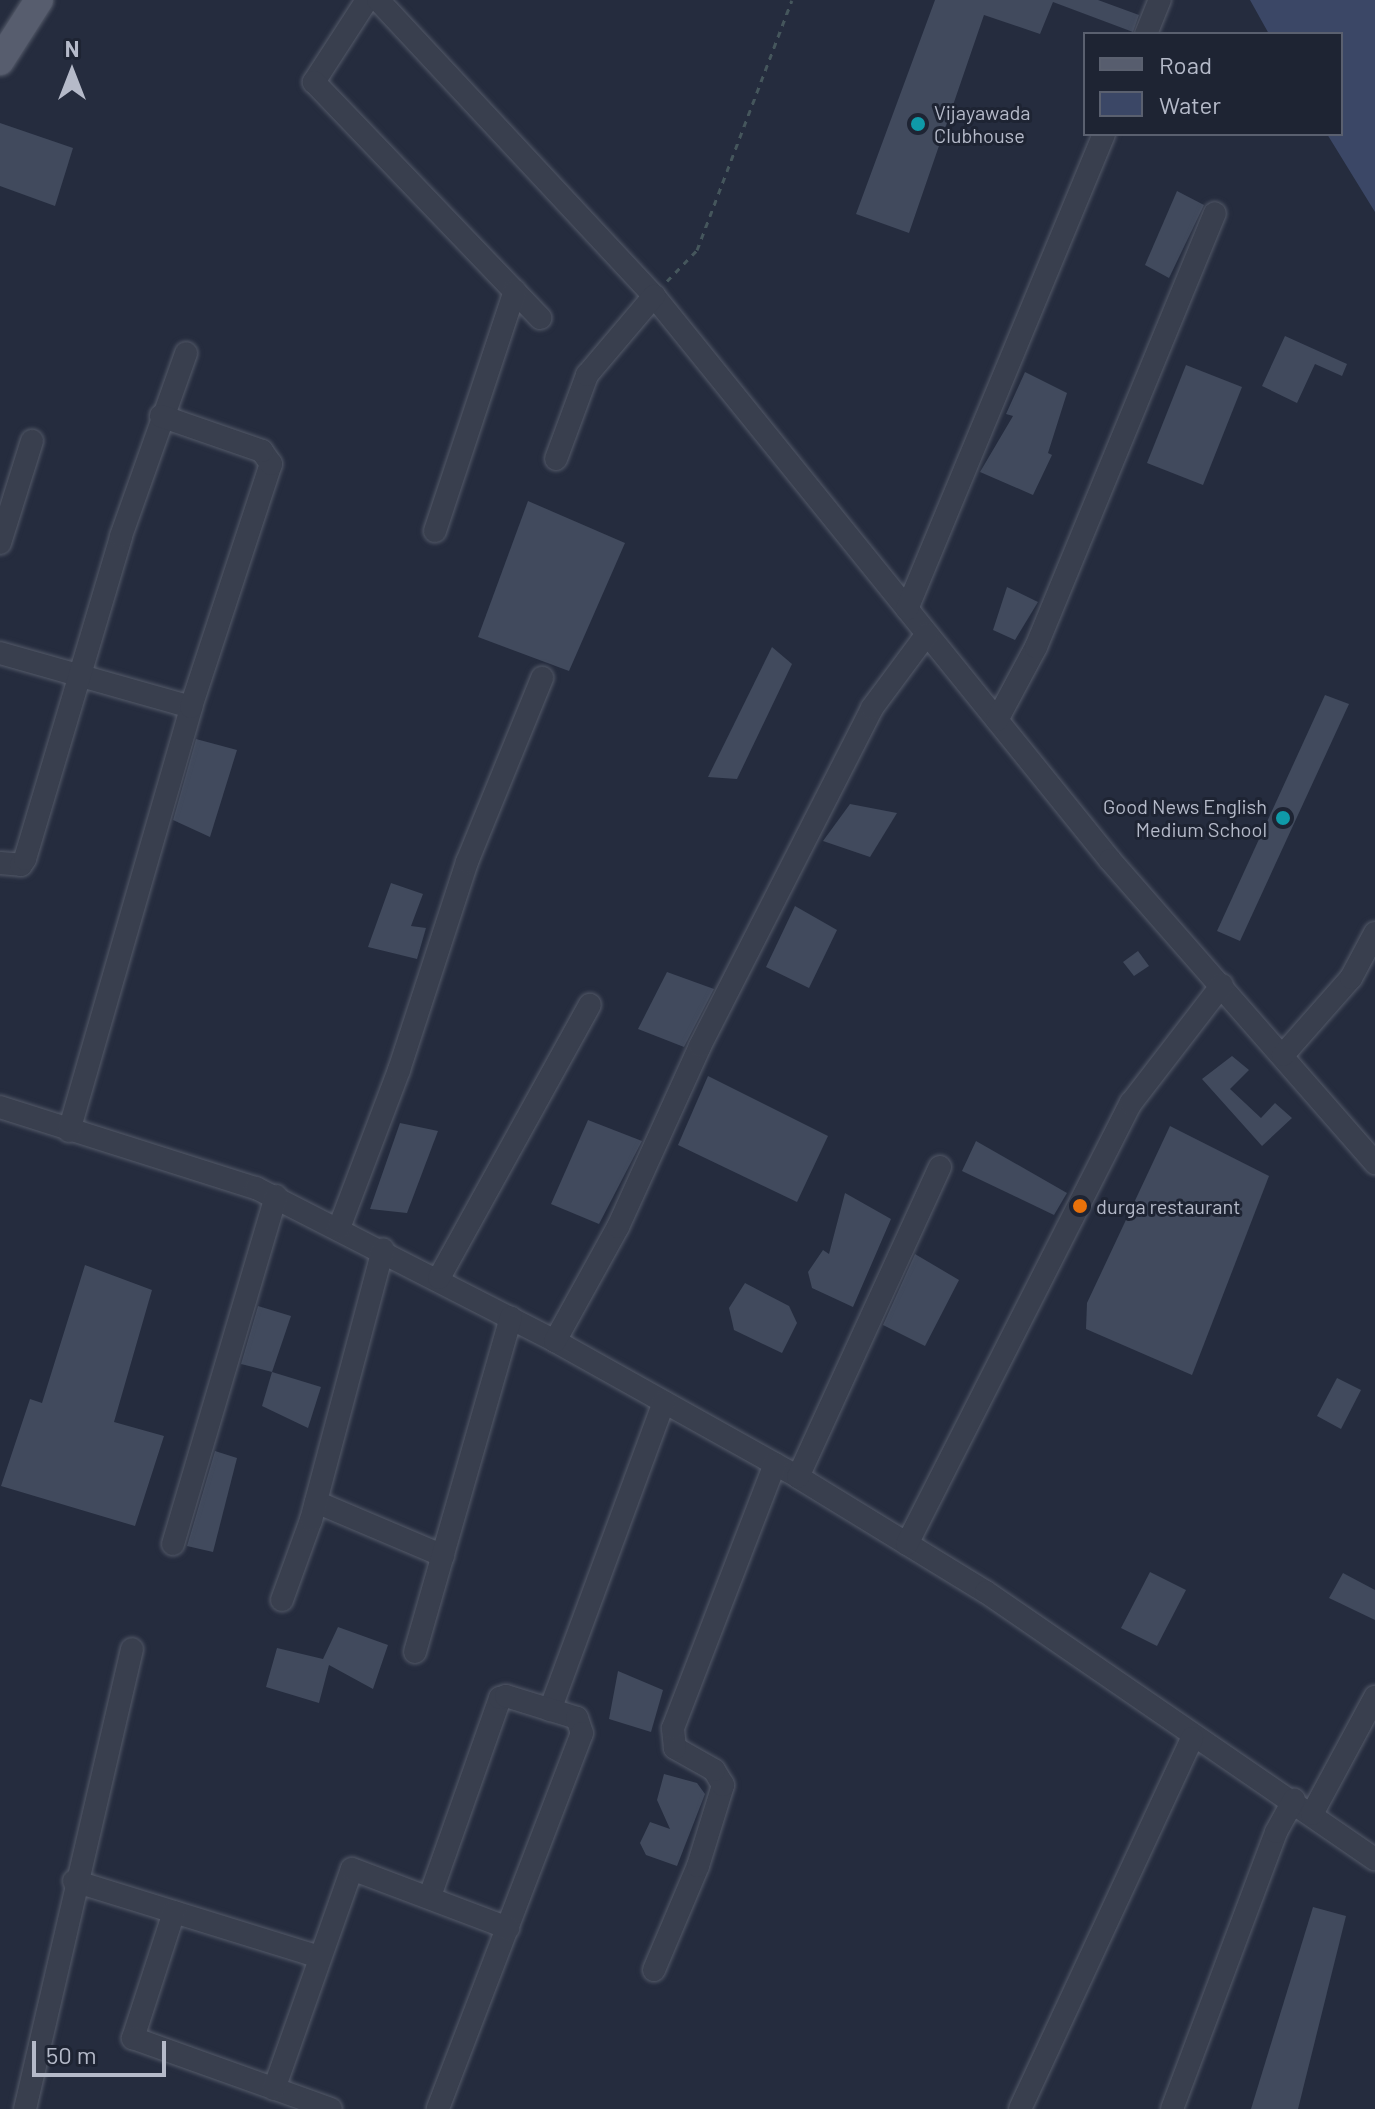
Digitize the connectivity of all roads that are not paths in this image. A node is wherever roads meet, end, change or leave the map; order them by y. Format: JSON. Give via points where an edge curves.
{"nodes":[{"id":1,"x":39,"y":0,"type":"edge"},
{"id":2,"x":367,"y":0,"type":"edge"},
{"id":3,"x":378,"y":0,"type":"edge"},
{"id":4,"x":1160,"y":0,"type":"edge"},
{"id":5,"x":1147,"y":32,"type":"edge"},
{"id":6,"x":0,"y":61,"type":"edge"},
{"id":7,"x":1103,"y":136,"type":"edge"},
{"id":8,"x":1215,"y":213,"type":"dead end"},
{"id":9,"x":515,"y":291,"type":"junction"},
{"id":10,"x":654,"y":296,"type":"junction"},
{"id":11,"x":540,"y":318,"type":"dead end"},
{"id":12,"x":186,"y":353,"type":"dead end"},
{"id":13,"x":161,"y":416,"type":"junction"},
{"id":14,"x":32,"y":441,"type":"dead end"},
{"id":15,"x":556,"y":459,"type":"dead end"},
{"id":16,"x":435,"y":531,"type":"dead end"},
{"id":17,"x":0,"y":543,"type":"edge"},
{"id":18,"x":907,"y":609,"type":"junction"},
{"id":19,"x":927,"y":634,"type":"junction"},
{"id":20,"x":0,"y":653,"type":"edge"},
{"id":21,"x":79,"y":676,"type":"junction"},
{"id":22,"x":542,"y":678,"type":"dead end"},
{"id":23,"x":191,"y":707,"type":"junction"},
{"id":24,"x":997,"y":720,"type":"junction"},
{"id":25,"x":0,"y":863,"type":"edge"},
{"id":26,"x":1375,"y":933,"type":"edge"},
{"id":27,"x":1222,"y":985,"type":"junction"},
{"id":28,"x":590,"y":1005,"type":"dead end"},
{"id":29,"x":1283,"y":1055,"type":"junction"},
{"id":30,"x":0,"y":1107,"type":"edge"},
{"id":31,"x":69,"y":1131,"type":"junction"},
{"id":32,"x":1375,"y":1163,"type":"edge"},
{"id":33,"x":940,"y":1167,"type":"dead end"},
{"id":34,"x":276,"y":1196,"type":"junction"},
{"id":35,"x":339,"y":1228,"type":"junction"},
{"id":36,"x":383,"y":1249,"type":"junction"},
{"id":37,"x":439,"y":1278,"type":"junction"},
{"id":38,"x":511,"y":1317,"type":"junction"},
{"id":39,"x":555,"y":1341,"type":"junction"},
{"id":40,"x":664,"y":1402,"type":"junction"},
{"id":41,"x":775,"y":1464,"type":"junction"},
{"id":42,"x":798,"y":1477,"type":"junction"},
{"id":43,"x":316,"y":1502,"type":"junction"},
{"id":44,"x":173,"y":1544,"type":"dead end"},
{"id":45,"x":907,"y":1544,"type":"junction"},
{"id":46,"x":443,"y":1556,"type":"junction"},
{"id":47,"x":282,"y":1600,"type":"dead end"},
{"id":48,"x":132,"y":1649,"type":"dead end"},
{"id":49,"x":415,"y":1652,"type":"dead end"},
{"id":50,"x":1375,"y":1697,"type":"edge"},
{"id":51,"x":550,"y":1710,"type":"junction"},
{"id":52,"x":1192,"y":1738,"type":"junction"},
{"id":53,"x":1294,"y":1800,"type":"junction"},
{"id":54,"x":1312,"y":1814,"type":"junction"},
{"id":55,"x":1375,"y":1859,"type":"edge"},
{"id":56,"x":74,"y":1881,"type":"junction"},
{"id":57,"x":430,"y":1896,"type":"junction"},
{"id":58,"x":174,"y":1912,"type":"junction"},
{"id":59,"x":508,"y":1928,"type":"junction"},
{"id":60,"x":320,"y":1957,"type":"junction"},
{"id":61,"x":654,"y":1970,"type":"dead end"},
{"id":62,"x":274,"y":2089,"type":"junction"},
{"id":63,"x":25,"y":2109,"type":"edge"},
{"id":64,"x":331,"y":2109,"type":"edge"},
{"id":65,"x":438,"y":2109,"type":"edge"},
{"id":66,"x":1020,"y":2109,"type":"edge"},
{"id":67,"x":1172,"y":2109,"type":"edge"}],
"edges":[{"from":1,"to":6,"type":"main road"},
{"from":2,"to":9,"type":"street","via":[[314,82]]},
{"from":3,"to":10,"type":"street"},
{"from":4,"to":5,"type":"street"},
{"from":7,"to":18,"type":"street"},
{"from":8,"to":24,"type":"street","via":[[1036,647]]},
{"from":9,"to":11,"type":"street"},
{"from":9,"to":16,"type":"street"},
{"from":10,"to":15,"type":"street","via":[[587,375]]},
{"from":10,"to":18,"type":"street"},
{"from":12,"to":13,"type":"street"},
{"from":13,"to":21,"type":"street"},
{"from":13,"to":23,"type":"street","via":[[270,456]]},
{"from":14,"to":17,"type":"street"},
{"from":18,"to":19,"type":"street"},
{"from":19,"to":24,"type":"street"},
{"from":19,"to":39,"type":"street","via":[[872,708],[700,1046],[614,1236]]},
{"from":20,"to":21,"type":"street"},
{"from":21,"to":23,"type":"street"},
{"from":21,"to":25,"type":"street","via":[[25,859],[17,865]]},
{"from":22,"to":35,"type":"street","via":[[467,862],[399,1070]]},
{"from":23,"to":31,"type":"street"},
{"from":24,"to":27,"type":"street","via":[[1110,860]]},
{"from":26,"to":29,"type":"street","via":[[1351,978]]},
{"from":27,"to":29,"type":"street"},
{"from":27,"to":45,"type":"street","via":[[1131,1103]]},
{"from":28,"to":37,"type":"street"},
{"from":29,"to":32,"type":"street"},
{"from":30,"to":31,"type":"street"},
{"from":31,"to":34,"type":"street"},
{"from":33,"to":42,"type":"street"},
{"from":34,"to":35,"type":"street"},
{"from":34,"to":44,"type":"street"},
{"from":35,"to":36,"type":"street"},
{"from":36,"to":37,"type":"street"},
{"from":36,"to":43,"type":"street"},
{"from":37,"to":38,"type":"street"},
{"from":38,"to":39,"type":"street"},
{"from":38,"to":46,"type":"street"},
{"from":39,"to":40,"type":"street"},
{"from":40,"to":41,"type":"street"},
{"from":40,"to":51,"type":"street"},
{"from":41,"to":42,"type":"street"},
{"from":41,"to":61,"type":"street","via":[[673,1728],[675,1748],[714,1770],[723,1785],[698,1866]]},
{"from":42,"to":45,"type":"street"},
{"from":43,"to":46,"type":"street"},
{"from":43,"to":47,"type":"street"},
{"from":45,"to":52,"type":"street","via":[[986,1592]]},
{"from":46,"to":49,"type":"street"},
{"from":48,"to":56,"type":"street"},
{"from":50,"to":54,"type":"street"},
{"from":51,"to":57,"type":"street","via":[[500,1698]]},
{"from":51,"to":59,"type":"street","via":[[577,1718],[582,1733]]},
{"from":52,"to":53,"type":"street"},
{"from":52,"to":66,"type":"street"},
{"from":53,"to":54,"type":"street"},
{"from":53,"to":67,"type":"street","via":[[1276,1832]]},
{"from":54,"to":55,"type":"street"},
{"from":56,"to":58,"type":"street"},
{"from":56,"to":63,"type":"street"},
{"from":57,"to":59,"type":"street"},
{"from":57,"to":60,"type":"street","via":[[352,1869]]},
{"from":58,"to":60,"type":"street"},
{"from":58,"to":62,"type":"street","via":[[133,2038]]},
{"from":59,"to":65,"type":"street"},
{"from":60,"to":62,"type":"street"},
{"from":62,"to":64,"type":"street"}]}
